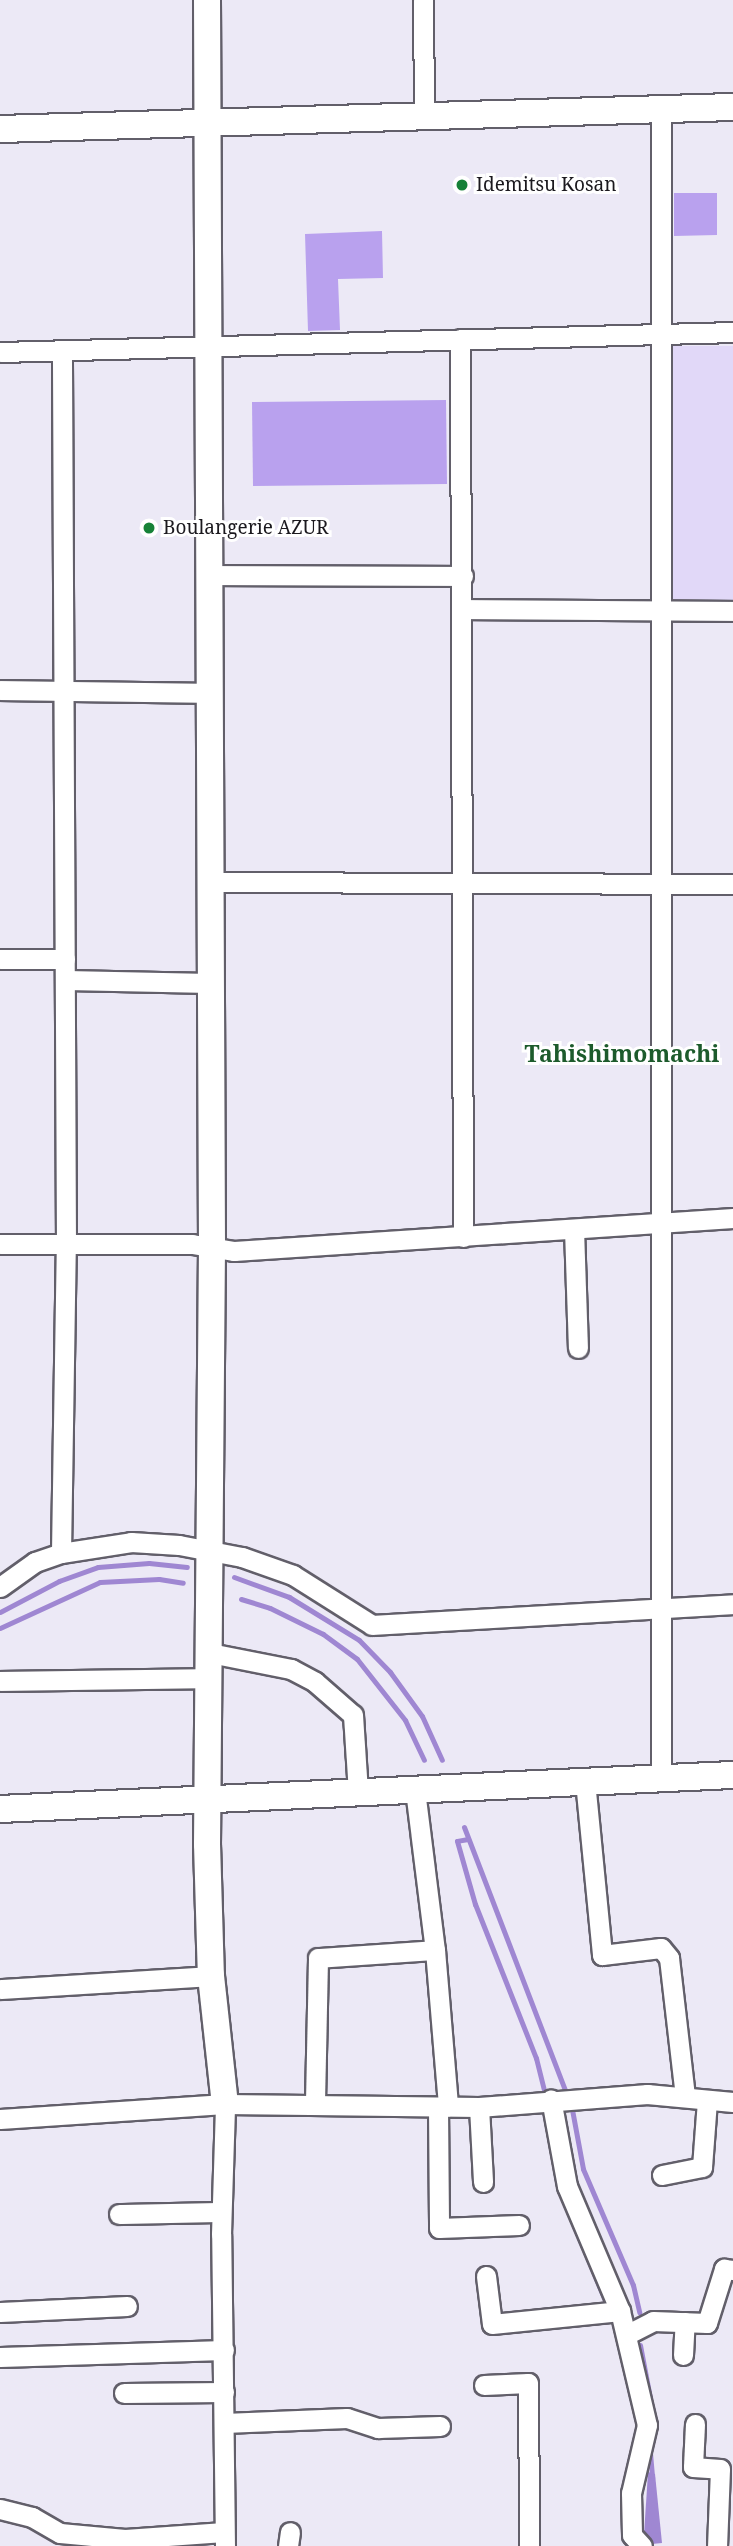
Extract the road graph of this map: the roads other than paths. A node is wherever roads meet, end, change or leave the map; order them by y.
1 (207, 0) edge
2 (423, 0) edge
3 (733, 107) edge
4 (661, 109) junction
5 (424, 116) junction
6 (206, 123) junction
7 (0, 129) edge
8 (733, 332) edge
9 (664, 334) junction
10 (460, 339) junction
11 (210, 346) junction
12 (62, 351) junction
13 (0, 352) edge
14 (208, 575) junction
15 (463, 576) junction
16 (464, 609) junction
17 (733, 611) edge
18 (663, 612) junction
19 (0, 690) edge
20 (62, 691) junction
21 (208, 693) junction
22 (210, 882) junction
23 (464, 883) junction
24 (663, 884) junction
25 (733, 884) edge
26 (0, 959) edge
27 (65, 959) junction
28 (65, 980) junction
29 (210, 983) junction
30 (733, 1219) edge
31 (664, 1223) junction
32 (574, 1229) junction
33 (463, 1237) junction
34 (0, 1244) edge
35 (66, 1244) junction
36 (212, 1247) junction
37 (579, 1348) dead end
38 (211, 1552) junction
39 (61, 1553) junction
40 (0, 1587) edge
41 (733, 1604) edge
42 (663, 1610) junction
43 (210, 1665) junction
44 (0, 1681) edge
45 (733, 1775) edge
46 (661, 1778) junction
47 (585, 1782) junction
48 (415, 1790) junction
49 (358, 1792) junction
50 (207, 1800) junction
51 (0, 1809) edge
52 (436, 1950) junction
53 (211, 1976) junction
54 (0, 1989) edge
55 (685, 2096) junction
56 (563, 2098) junction
57 (707, 2100) junction
58 (315, 2102) junction
59 (733, 2102) edge
60 (225, 2104) junction
61 (443, 2107) junction
62 (479, 2107) junction
63 (0, 2119) edge
64 (662, 2175) dead end
65 (482, 2182) dead end
66 (221, 2212) junction
67 (119, 2214) dead end
68 (519, 2224) dead end
69 (733, 2270) edge
70 (486, 2276) dead end
71 (127, 2306) dead end
72 (620, 2311) junction
73 (0, 2312) edge
74 (685, 2322) junction
75 (628, 2334) junction
76 (224, 2350) junction
77 (682, 2355) dead end
78 (0, 2357) edge
79 (484, 2385) dead end
80 (224, 2392) junction
81 (124, 2393) dead end
82 (224, 2423) junction
83 (695, 2424) dead end
84 (440, 2426) dead end
85 (0, 2509) edge
86 (225, 2539) edge
87 (529, 2546) edge
88 (642, 2546) edge
89 (718, 2546) edge

1 - 6 street
2 - 5 street
3 - 4 street
4 - 5 street
4 - 9 street
5 - 6 street
6 - 7 street
6 - 11 street
8 - 9 street
9 - 10 street
9 - 18 street
10 - 11 street
10 - 15 street
11 - 12 street
11 - 14 street
12 - 13 street
12 - 20 street
14 - 15 street
14 - 21 street
15 - 16 street
16 - 18 street
16 - 23 street
17 - 18 street
18 - 24 street
19 - 20 street
20 - 21 street
20 - 27 street
21 - 22 street
22 - 23 street
22 - 29 street
23 - 24 street
23 - 33 street
24 - 25 street
24 - 31 street
26 - 27 street
27 - 28 street
28 - 29 street
28 - 35 street
29 - 36 street
30 - 31 street
31 - 32 street
31 - 42 street
32 - 33 street
32 - 37 street
33 - 36 street
34 - 35 street
35 - 36 street
35 - 39 street
36 - 38 street
38 - 39 street
38 - 42 street
38 - 43 street
39 - 40 street
41 - 42 street
42 - 46 street
43 - 44 street
43 - 49 street
43 - 50 street
45 - 46 street
46 - 47 street
47 - 48 street
47 - 55 street
48 - 49 street
48 - 52 street
49 - 50 street
50 - 51 street
50 - 53 street
52 - 58 street
52 - 61 street
53 - 54 street
53 - 60 street
55 - 56 street
55 - 57 street
56 - 62 street
56 - 72 street
57 - 59 street
57 - 64 street
58 - 60 street
58 - 61 street
60 - 63 street
60 - 66 street
61 - 62 street
61 - 68 street
62 - 65 street
66 - 67 street
66 - 76 street
69 - 74 street
70 - 72 street
71 - 73 street
72 - 75 street
74 - 75 street
74 - 77 street
75 - 88 street
76 - 78 street
76 - 80 street
79 - 87 street
80 - 81 street
80 - 82 street
82 - 84 street
82 - 86 street
83 - 89 street
85 - 86 street

